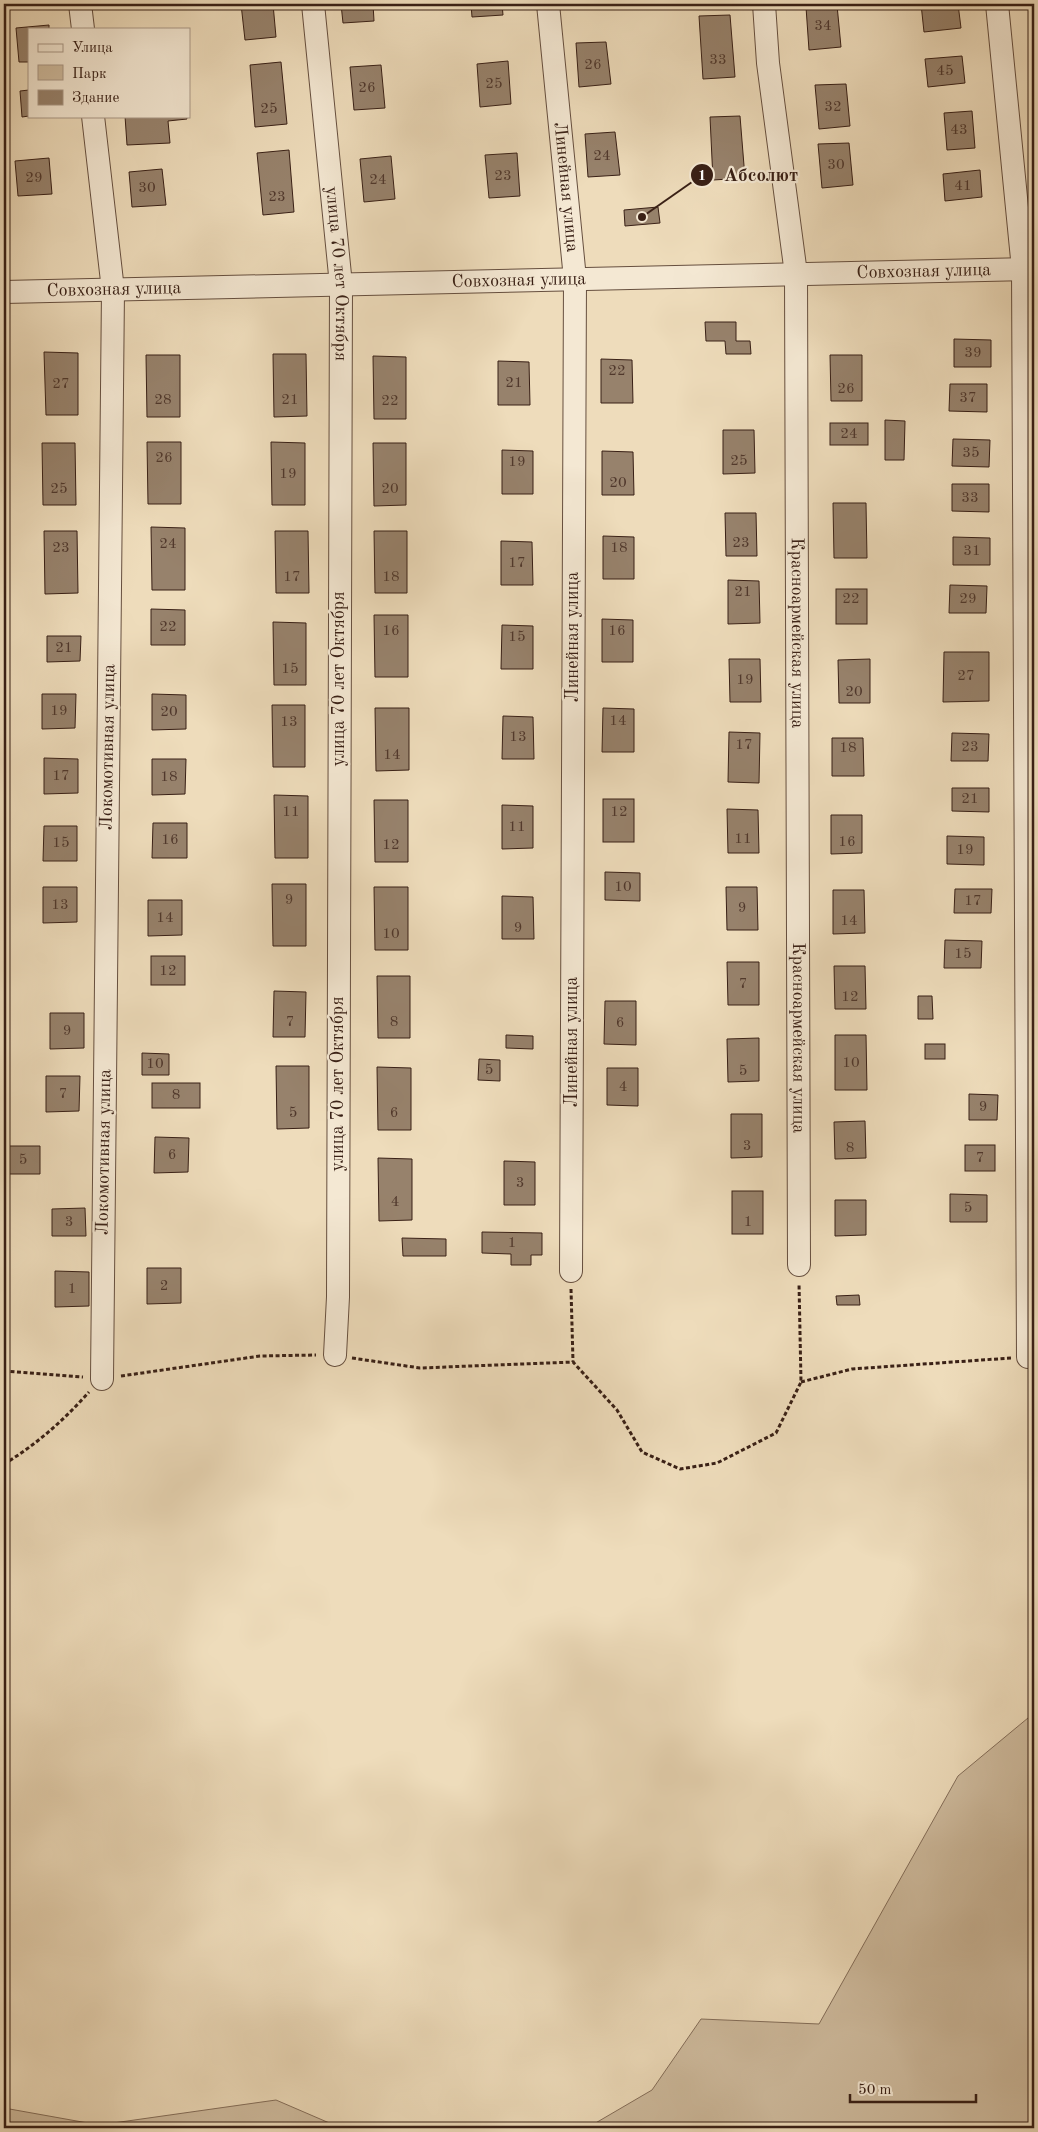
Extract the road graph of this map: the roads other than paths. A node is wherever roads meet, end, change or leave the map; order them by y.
1 (80, 4) edge
2 (313, 4) edge
3 (548, 4) edge
4 (764, 4) edge
5 (997, 4) edge
6 (83, 28) edge
7 (93, 118) edge
8 (1029, 269) edge
9 (796, 274) junction
10 (575, 279) junction
11 (340, 284) junction
12 (113, 290) junction
13 (4, 292) edge
14 (799, 1265) road end
15 (571, 1271) road end
16 (335, 1355) road end
17 (1028, 1358) road end
18 (102, 1379) road end

1 - 6 street
2 - 11 street, улица 70 лет Октября
3 - 10 street, Линейная улица
4 - 9 street, Красноармейская улица
5 - 8 street
7 - 12 street, Локомотивная улица
8 - 9 street, Совхозная улица
8 - 17 street
9 - 10 street, Совхозная улица
9 - 14 street, Красноармейская улица
10 - 11 street, Совхозная улица
10 - 15 street, Линейная улица
11 - 12 street, Совхозная улица
11 - 16 street, улица 70 лет Октября
12 - 13 street, Совхозная улица
12 - 18 street, Локомотивная улица

